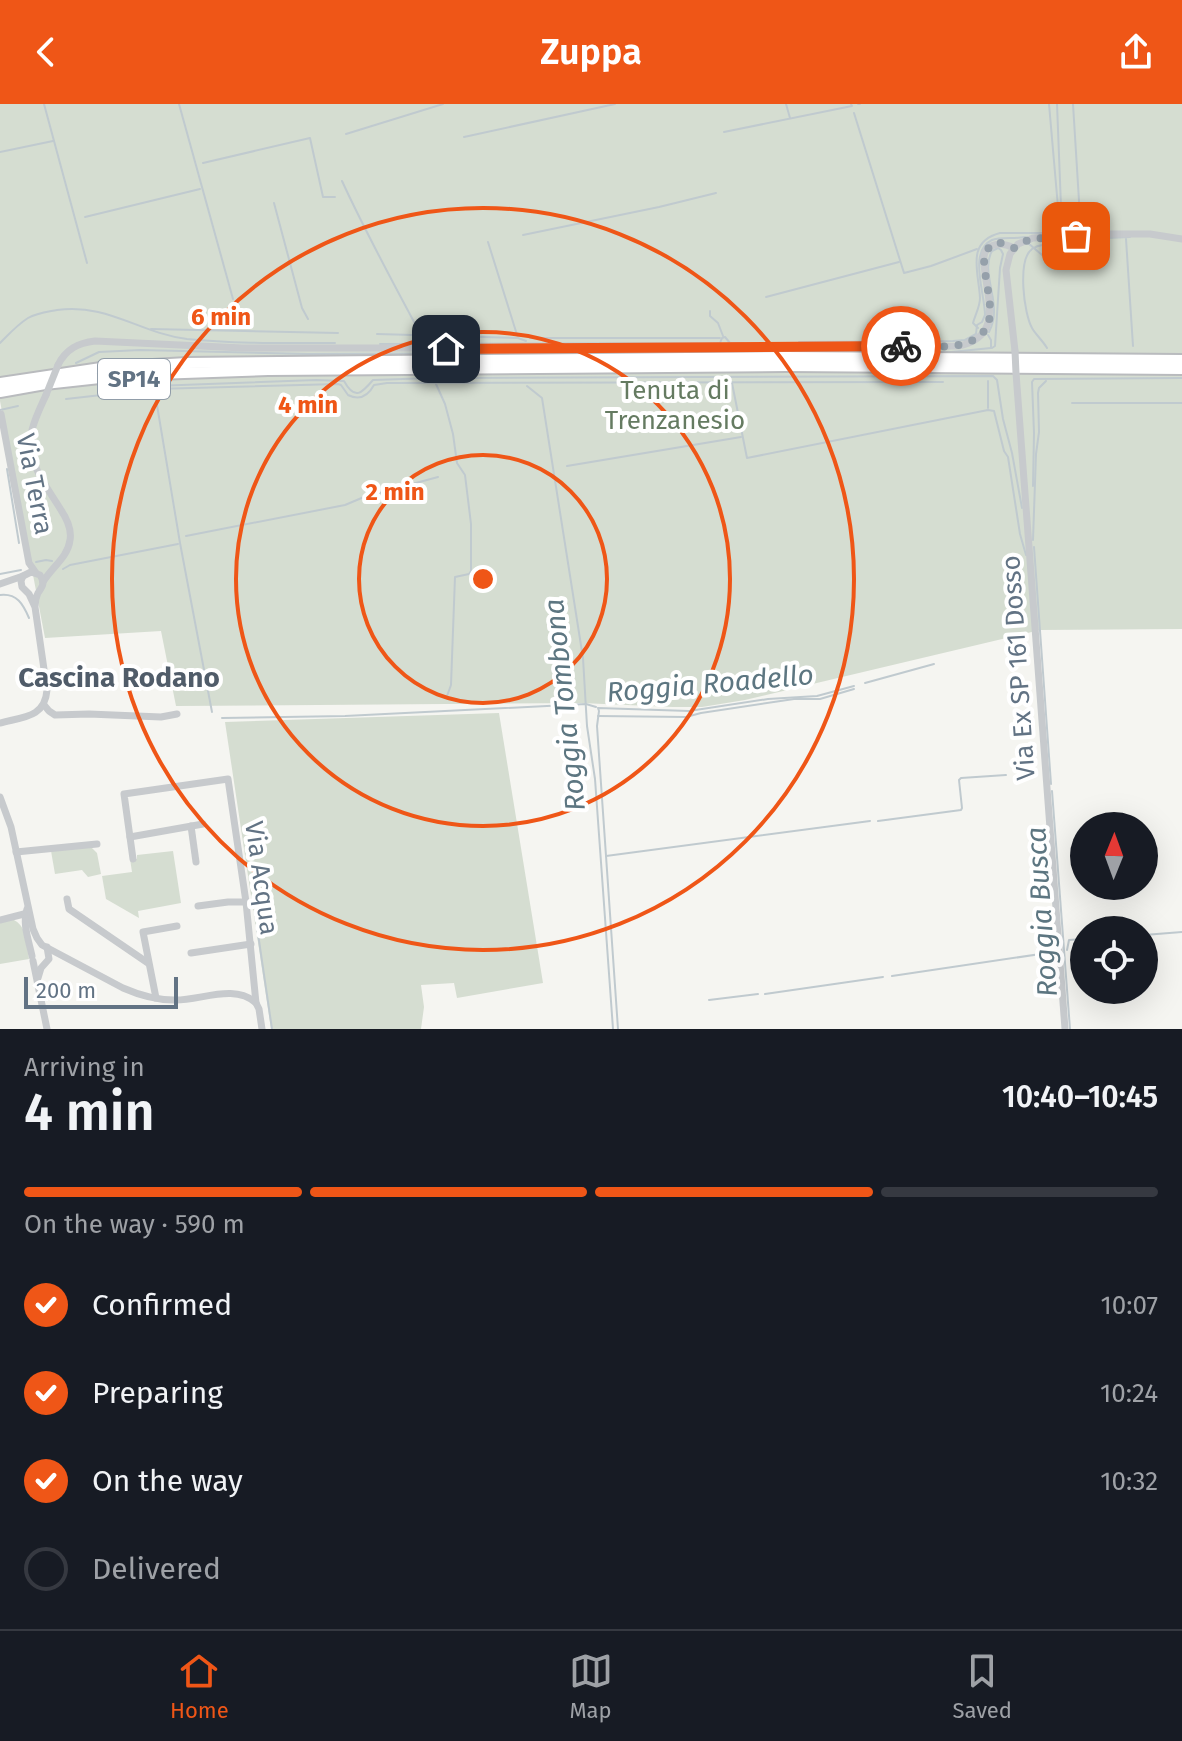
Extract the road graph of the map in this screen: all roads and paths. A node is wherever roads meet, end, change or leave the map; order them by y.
1 (1182, 239) edge
2 (1014, 248) junction
3 (1122, 364) junction
4 (1182, 367) edge
5 (0, 383) edge
6 (0, 395) edge
7 (1, 414) edge
8 (29, 563) junction
9 (49, 572) junction
10 (37, 573) junction
11 (24, 575) junction
12 (43, 582) junction
13 (1, 584) edge
14 (22, 587) junction
15 (33, 594) junction
16 (45, 702) junction
17 (177, 714) dead end
18 (0, 723) edge
19 (0, 797) edge
20 (203, 824) dead end
21 (191, 826) junction
22 (130, 837) junction
23 (97, 844) dead end
24 (16, 852) junction
25 (133, 859) dead end
26 (196, 862) dead end
27 (67, 899) dead end
28 (246, 902) junction
29 (198, 906) dead end
30 (26, 914) junction
31 (0, 920) edge
32 (177, 926) dead end
33 (251, 944) junction
34 (47, 947) junction
35 (191, 953) dead end
36 (66, 958) junction
37 (32, 959) junction
38 (45, 963) junction
39 (148, 963) junction
40 (150, 973) junction
41 (37, 980) junction
42 (255, 982) junction
43 (143, 995) junction
44 (246, 996) junction
45 (156, 998) junction
46 (256, 1003) junction
47 (47, 1029) edge
48 (262, 1029) edge
49 (1065, 1029) edge

1 - 2 street
2 - 9 street, bridge
2 - 49 street, Via Ex SP 161 Dosso, bridge
3 - 4 highway
3 - 5 highway, SP14
3 - 6 highway, SP14
7 - 8 street, Via Terra
8 - 10 street, Via Terra
8 - 11 street, Via Terra
9 - 10 street
9 - 12 street
10 - 11 street
10 - 12 street
11 - 13 street
11 - 14 street
12 - 15 street
13 - 14 street
14 - 15 street
15 - 16 street
16 - 17 street
16 - 18 street
19 - 24 street
20 - 21 street
21 - 22 street
21 - 26 street
22 - 25 street
22 - 28 street, Via Acqua
23 - 24 street
24 - 30 street
27 - 39 street
28 - 29 street
28 - 33 street, Via Acqua
30 - 31 street
30 - 34 street
30 - 37 street
32 - 39 street
33 - 35 street
33 - 42 street, Via Acqua
34 - 36 street
34 - 37 street
34 - 38 street
36 - 38 street
36 - 43 street
37 - 38 street
37 - 41 street
38 - 41 street
39 - 40 street
40 - 43 street
40 - 45 street
41 - 47 street
42 - 44 street
42 - 46 street, Via Acqua
43 - 45 street
44 - 45 street
44 - 46 street
46 - 48 street, Via Acqua

